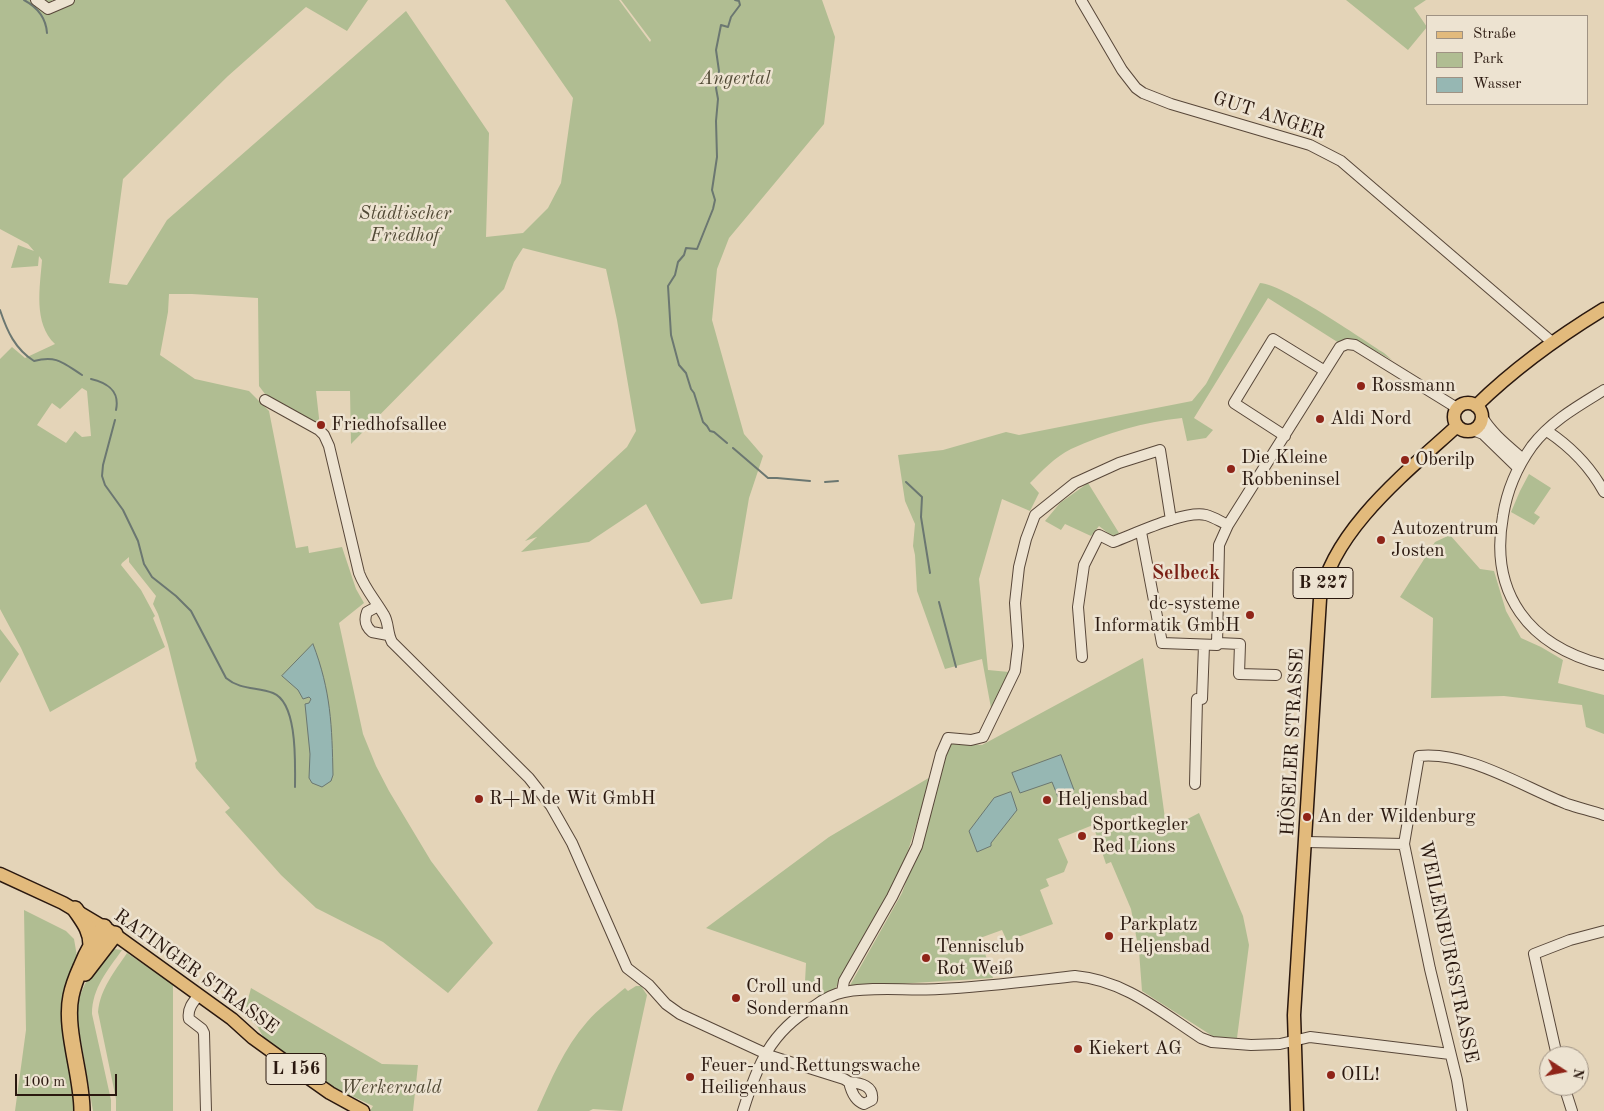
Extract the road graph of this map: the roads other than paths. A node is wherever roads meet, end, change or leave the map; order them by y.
1 (36, 0) edge
2 (69, 0) edge
3 (1081, 0) edge
4 (1604, 309) edge
5 (1552, 342) junction
6 (1324, 371) junction
7 (1604, 390) edge
8 (265, 400) dead end
9 (1457, 408) junction
10 (1479, 410) junction
11 (1457, 426) junction
12 (1473, 430) junction
13 (1547, 430) junction
14 (1285, 436) junction
15 (1520, 464) junction
16 (1604, 492) edge
17 (1171, 520) junction
18 (1228, 525) junction
19 (1141, 532) junction
20 (378, 606) junction
21 (388, 635) junction
22 (1218, 644) junction
23 (1204, 645) junction
24 (1082, 657) dead end
25 (1604, 665) edge
26 (1276, 676) dead end
27 (1195, 784) dead end
28 (1604, 814) edge
29 (1306, 842) junction
30 (1404, 844) junction
31 (0, 874) edge
32 (75, 909) junction
33 (109, 930) junction
34 (1604, 931) edge
35 (91, 945) junction
36 (842, 992) junction
37 (199, 995) junction
38 (1293, 1042) junction
39 (1555, 1046) edge
40 (765, 1053) junction
41 (1450, 1054) junction
42 (849, 1082) dead end
43 (1567, 1096) edge
44 (82, 1111) edge
45 (86, 1111) edge
46 (206, 1111) edge
47 (363, 1111) edge
48 (743, 1111) edge
49 (1296, 1111) edge
50 (1462, 1111) edge
51 (1572, 1111) edge

1 - 2 street
3 - 5 street, GUT ANGER
4 - 5 main road
5 - 10 main road
6 - 9 street
6 - 14 street
6 - 14 street
7 - 13 street
8 - 20 street
9 - 10 main road
9 - 11 main road
10 - 12 main road
10 - 15 street
11 - 12 main road
11 - 29 main road, HÖSELER STRASSE / B 227
12 - 15 street
13 - 15 street
13 - 16 street
14 - 18 street
15 - 25 street
17 - 18 street
17 - 19 street
17 - 36 street
18 - 22 street
19 - 23 street
19 - 24 street
20 - 21 street
20 - 21 street
21 - 40 street
22 - 23 street
22 - 26 street
23 - 27 street
28 - 30 street, WEILENBURGSTRASSE
29 - 30 street
29 - 38 main road, HÖSELER STRASSE / B 227
30 - 41 street, WEILENBURGSTRASSE
31 - 32 main road, RATINGER STRASSE / L 156
32 - 33 main road, RATINGER STRASSE / L 156
32 - 35 highway
33 - 35 highway
33 - 37 main road, RATINGER STRASSE / L 156
33 - 45 highway
34 - 39 street
35 - 44 highway
36 - 38 street
36 - 40 street
37 - 46 street
37 - 47 main road, RATINGER STRASSE / L 156
38 - 41 street
38 - 49 main road, HÖSELER STRASSE / B 227
40 - 42 street
40 - 48 street
41 - 50 street, WEILENBURGSTRASSE
43 - 51 street

